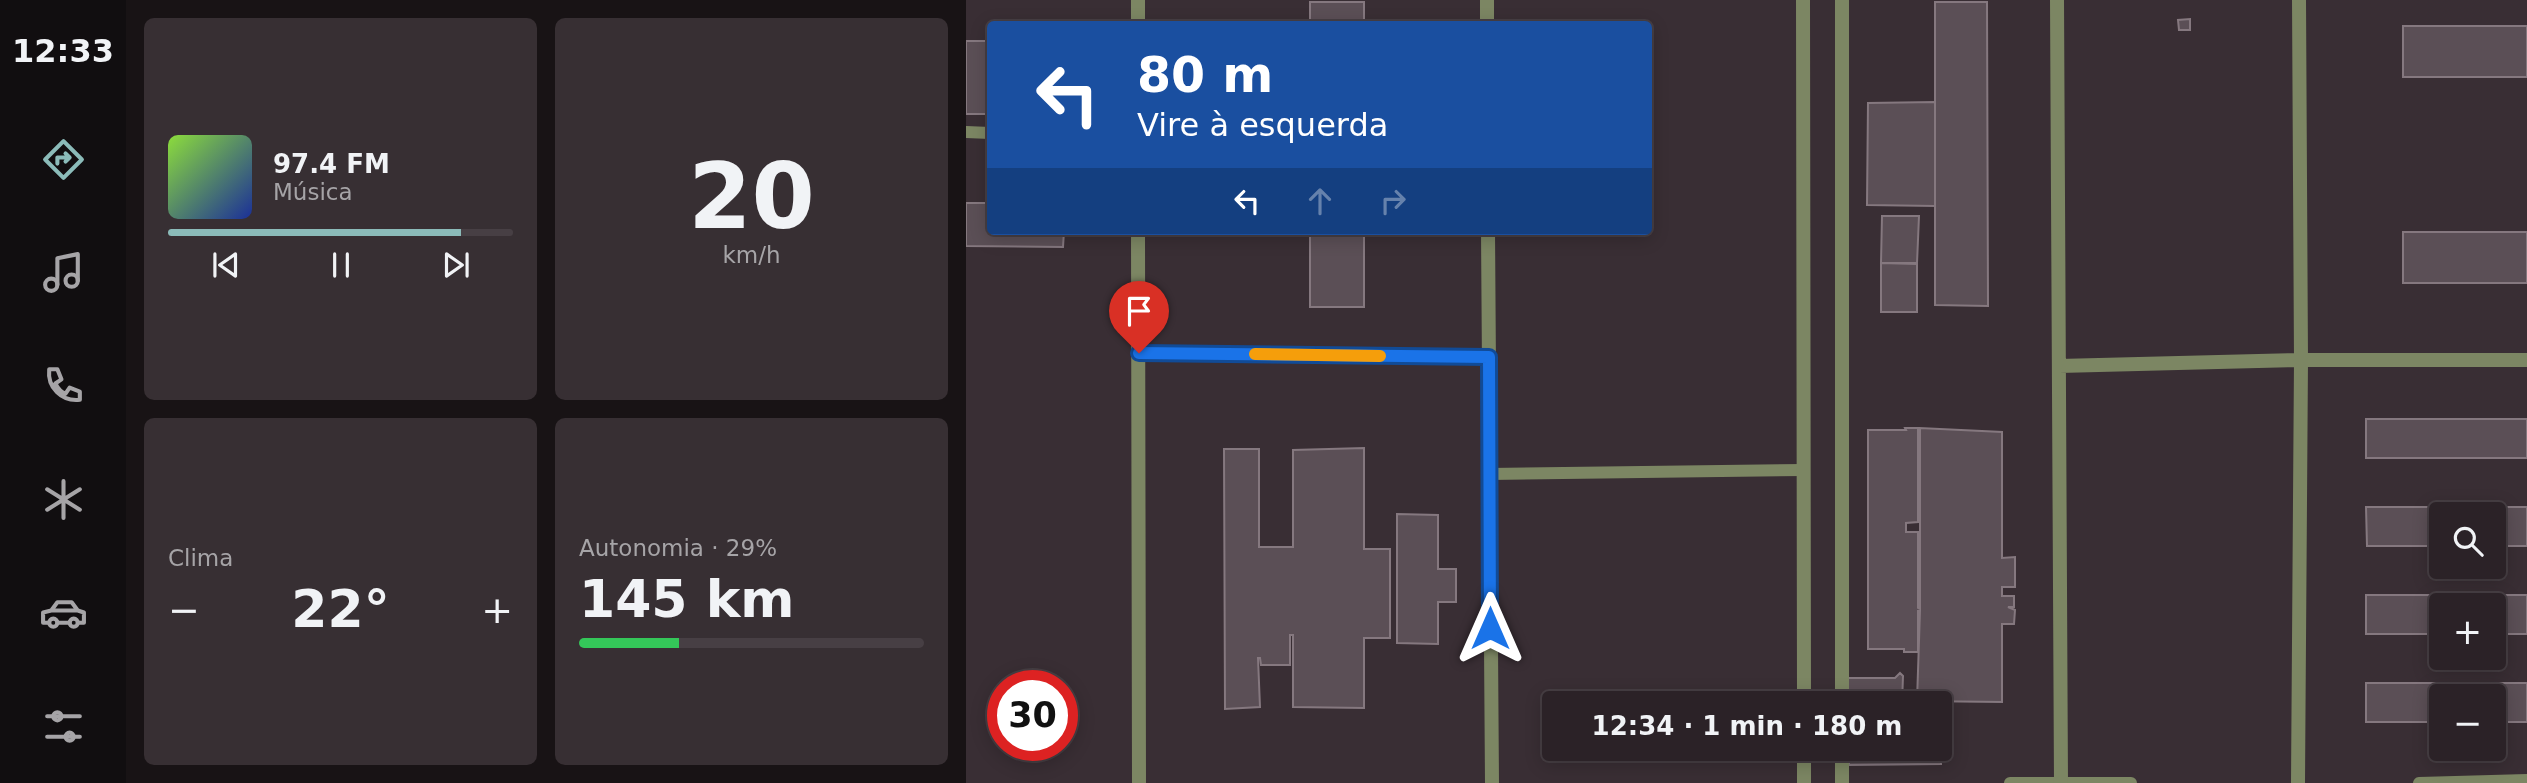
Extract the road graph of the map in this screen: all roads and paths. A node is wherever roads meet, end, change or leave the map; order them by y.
1 (1138, 0) edge
2 (1487, 0) edge
3 (1803, 0) edge
4 (1842, 0) edge
5 (2057, 0) edge
6 (2299, 0) edge
7 (1138, 21) edge
8 (1487, 21) edge
9 (966, 132) edge
10 (987, 133) edge
11 (1139, 235) edge
12 (1488, 235) edge
13 (1139, 353) junction
14 (1489, 357) junction
15 (2301, 360) junction
16 (2527, 360) edge
17 (2059, 366) junction
18 (1804, 470) junction
19 (1489, 474) junction
20 (1804, 691) edge
21 (1842, 691) edge
22 (1804, 761) edge
23 (1842, 761) edge
24 (2527, 780) edge
25 (2061, 782) edge
26 (1139, 783) edge
27 (1492, 783) edge
28 (1804, 783) edge
29 (1842, 783) edge
30 (2010, 783) edge
31 (2131, 783) edge
32 (2298, 783) edge
33 (2419, 783) edge

1 - 7 street
2 - 8 street
3 - 18 street
4 - 21 street
5 - 17 street
6 - 15 street
9 - 10 lane
11 - 13 street
12 - 14 street
13 - 14 street
13 - 26 street
14 - 19 street
15 - 16 street
15 - 17 street
15 - 32 street
17 - 25 street
18 - 19 lane
18 - 20 street
19 - 27 street
22 - 28 street
23 - 29 street
24 - 33 lane
25 - 30 lane
25 - 31 lane

